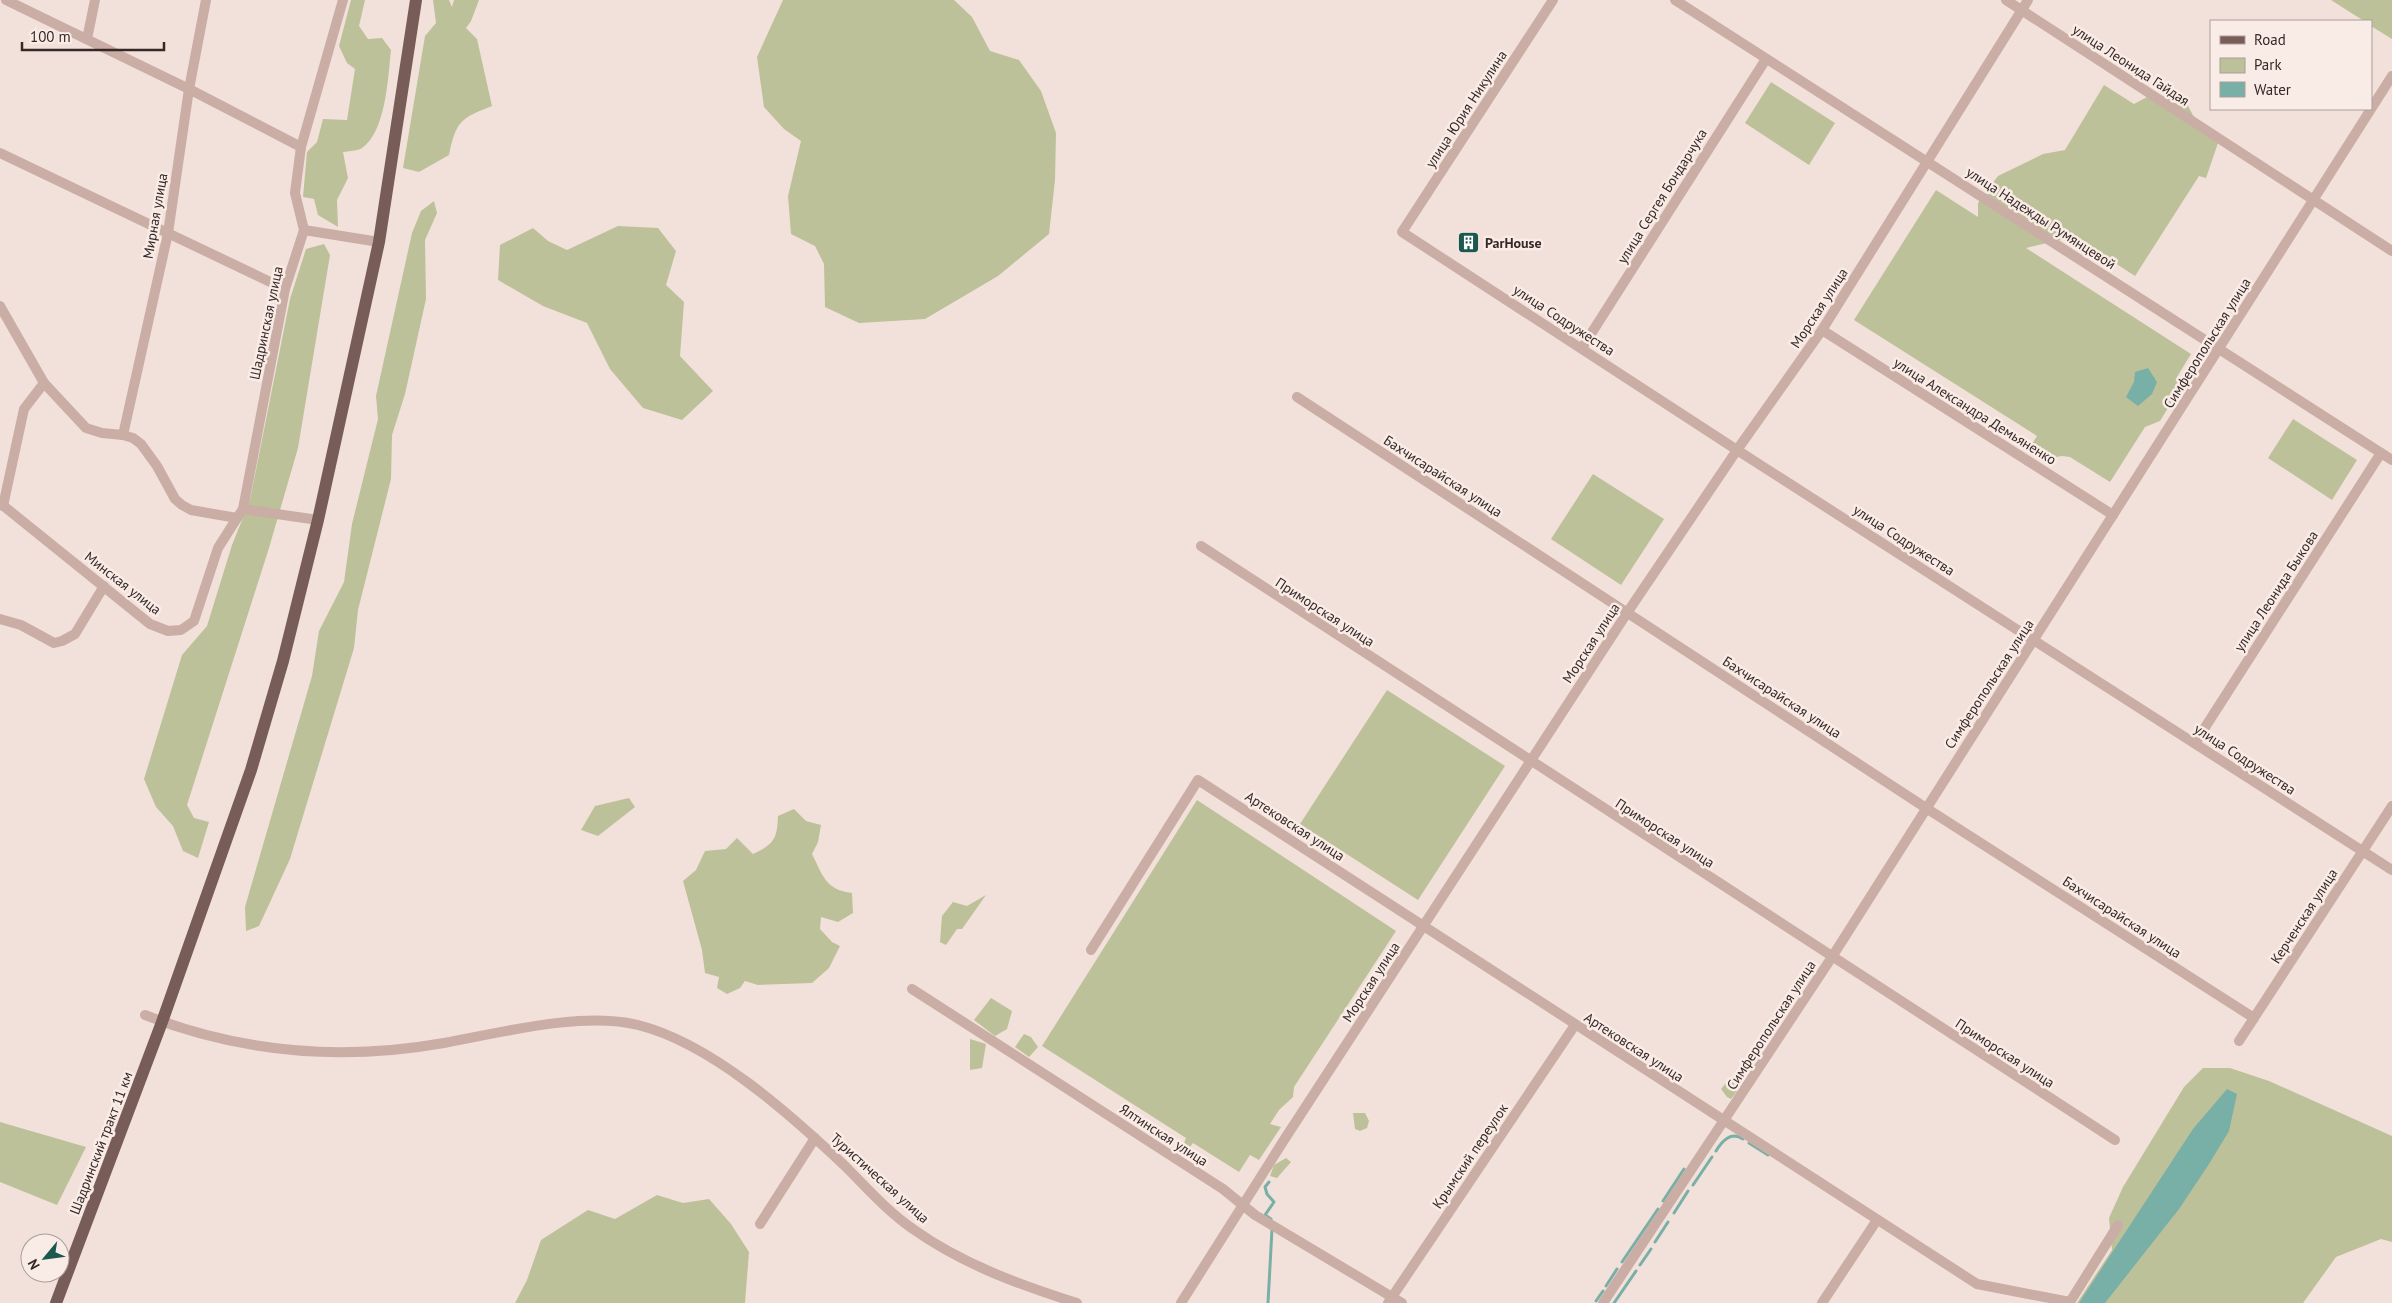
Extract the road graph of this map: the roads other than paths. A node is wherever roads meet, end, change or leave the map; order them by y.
1 (6, 0) edge
2 (95, 0) edge
3 (206, 0) edge
4 (343, 0) edge
5 (416, 0) edge
6 (1553, 0) edge
7 (1674, 0) edge
8 (2006, 0) edge
9 (2028, 0) edge
10 (2022, 10) junction
11 (86, 39) junction
12 (1766, 59) junction
13 (2392, 76) edge
14 (189, 89) junction
15 (2372, 107) edge
16 (2370, 110) edge
17 (301, 147) junction
18 (0, 153) edge
19 (1928, 163) junction
20 (2312, 200) junction
21 (304, 230) junction
22 (1402, 232) joint
23 (168, 233) junction
24 (379, 242) junction
25 (2392, 251) edge
26 (285, 289) junction
27 (0, 306) edge
28 (1822, 330) junction
29 (1582, 348) junction
30 (2219, 350) junction
31 (44, 383) junction
32 (1297, 397) dead end
33 (123, 435) junction
34 (1737, 450) junction
35 (2381, 453) junction
36 (2392, 460) edge
37 (2, 505) edge
38 (240, 513) junction
39 (2113, 516) junction
40 (318, 520) junction
41 (1200, 546) dead end
42 (104, 586) junction
43 (1627, 613) junction
44 (0, 620) edge
45 (2034, 640) junction
46 (2195, 743) junction
47 (1531, 762) junction
48 (2392, 806) edge
49 (1926, 808) junction
50 (2363, 851) junction
51 (2392, 870) edge
52 (1424, 926) junction
53 (1091, 950) dead end
54 (1832, 957) junction
55 (912, 989) dead end
56 (145, 1015) dead end
57 (2254, 1018) junction
58 (162, 1022) junction
59 (1575, 1025) junction
60 (2239, 1041) dead end
61 (1725, 1121) junction
62 (815, 1138) junction
63 (2115, 1140) dead end
64 (1242, 1206) junction
65 (1877, 1220) junction
66 (760, 1224) dead end
67 (2118, 1225) dead end
68 (1390, 1300) edge
69 (2070, 1302) edge
70 (56, 1303) edge
71 (1077, 1303) edge
72 (1181, 1303) edge
73 (1402, 1303) edge
74 (1603, 1303) edge
75 (1822, 1303) edge

1 - 11 street
2 - 11 street
3 - 14 street, Мирная улица
4 - 17 street
5 - 24 main road, Шадринский тракт 11 км
6 - 22 street, улица Юрия Никулина
7 - 12 street, улица Надежды Румянцевой
8 - 10 street, улица Леонида Гайдая
9 - 10 street, Морская улица
10 - 19 street, Морская улица
10 - 20 street, улица Леонида Гайдая
11 - 14 street
12 - 19 street, улица Надежды Румянцевой
12 - 29 street, улица Сергея Бондарчука
13 - 15 street, Симферопольская улица
14 - 17 street
14 - 23 street, Мирная улица
16 - 20 street, Симферопольская улица
17 - 21 street
18 - 23 street
19 - 28 street, Морская улица
19 - 30 street, улица Надежды Румянцевой
20 - 25 street, улица Леонида Гайдая
20 - 30 street, Симферопольская улица
21 - 24 street
21 - 26 street, Шадринская улица
22 - 29 street, улица Содружества
23 - 26 street
23 - 33 street, Мирная улица
24 - 40 main road, Шадринский тракт 11 км
26 - 38 street, Шадринская улица
27 - 31 street
28 - 34 street, Морская улица
28 - 39 street, улица Александра Демьяненко
29 - 34 street, улица Содружества
30 - 35 street, улица Надежды Румянцевой
30 - 39 street, Симферопольская улица
31 - 33 street
31 - 37 street
32 - 43 street, Бахчисарайская улица
33 - 38 street
34 - 43 street, Морская улица
34 - 45 street, улица Содружества
35 - 36 street, улица Надежды Румянцевой
35 - 46 street, улица Леонида Быкова
37 - 42 street, Минская улица
38 - 40 street
38 - 42 street, Минская улица
39 - 45 street, Симферопольская улица
40 - 58 main road, Шадринский тракт 11 км
41 - 47 street, Приморская улица
42 - 44 street
43 - 47 street, Морская улица
43 - 49 street, Бахчисарайская улица
45 - 46 street, улица Содружества
45 - 49 street, Симферопольская улица
46 - 50 street, улица Содружества
47 - 52 street, Морская улица
47 - 54 street, Приморская улица
48 - 50 street, Керченская улица
49 - 54 street, Симферопольская улица
49 - 57 street, Бахчисарайская улица
50 - 51 street, улица Содружества
50 - 57 street, Керченская улица
52 - 53 street, Артековская улица
52 - 59 street, Артековская улица
52 - 64 street, Морская улица
54 - 61 street, Симферопольская улица
54 - 63 street, Приморская улица
55 - 64 street, Ялтинская улица
56 - 58 street, Туристическая улица
57 - 60 street, Керченская улица
58 - 62 street, Туристическая улица
58 - 70 main road, Шадринский тракт 11 км
59 - 61 street, Артековская улица
59 - 68 street, Крымский переулок
61 - 65 street, Артековская улица
61 - 74 street, Симферопольская улица
62 - 66 street
62 - 71 street, Туристическая улица
64 - 68 street, Ялтинская улица
64 - 72 street, Морская улица
65 - 69 street, Артековская улица
65 - 75 street
67 - 69 street
68 - 73 street, Ялтинская улица

